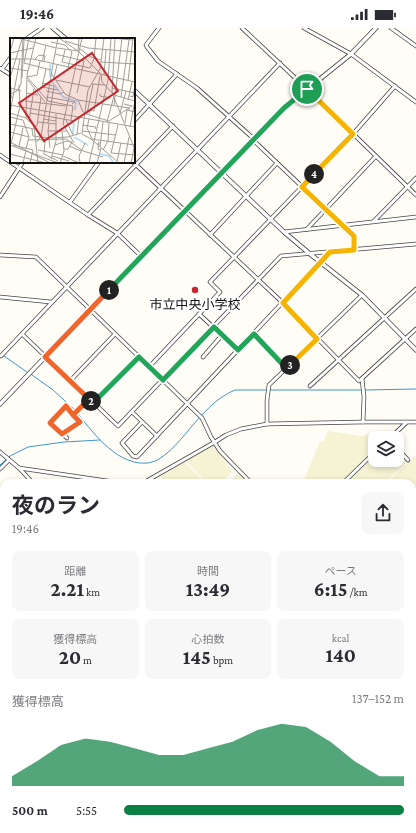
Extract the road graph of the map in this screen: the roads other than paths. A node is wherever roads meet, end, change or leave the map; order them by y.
1 (42, 28) edge
2 (53, 28) edge
3 (159, 28) edge
4 (242, 28) edge
5 (304, 28) edge
6 (376, 28) edge
7 (391, 28) edge
8 (27, 38) edge
9 (65, 38) edge
10 (416, 46) edge
11 (351, 54) junction
12 (10, 58) edge
13 (280, 63) junction
14 (1, 69) edge
15 (10, 74) edge
16 (177, 74) junction
17 (395, 86) junction
18 (307, 89) junction
19 (135, 91) edge
20 (416, 102) edge
21 (149, 104) junction
22 (229, 116) junction
23 (135, 120) edge
24 (173, 126) junction
25 (353, 134) junction
26 (254, 140) junction
27 (197, 149) junction
28 (0, 156) edge
29 (376, 156) junction
30 (10, 163) edge
31 (10, 163) edge
32 (22, 163) edge
33 (98, 163) edge
34 (277, 163) junction
35 (136, 165) junction
36 (18, 168) junction
37 (222, 173) junction
38 (416, 178) edge
39 (302, 187) junction
40 (408, 187) junction
41 (160, 188) junction
42 (416, 195) edge
43 (0, 196) edge
44 (246, 196) junction
45 (70, 202) junction
46 (326, 209) junction
47 (185, 211) junction
48 (88, 215) junction
49 (416, 217) edge
50 (271, 219) junction
51 (374, 222) junction
52 (342, 225) junction
53 (307, 228) junction
54 (284, 232) junction
55 (117, 233) junction
56 (210, 234) junction
57 (416, 244) edge
58 (354, 250) junction
59 (330, 252) junction
60 (310, 254) junction
61 (0, 255) edge
62 (141, 256) junction
63 (234, 257) junction
64 (321, 263) junction
65 (258, 281) junction
66 (66, 286) junction
67 (416, 289) edge
68 (362, 295) junction
69 (0, 297) edge
70 (51, 302) junction
71 (283, 303) junction
72 (90, 310) junction
73 (199, 314) junction
74 (385, 317) junction
75 (214, 327) junction
76 (416, 329) edge
77 (22, 334) junction
78 (115, 334) junction
79 (254, 334) junction
80 (222, 335) junction
81 (405, 338) junction
82 (317, 339) junction
83 (238, 350) junction
84 (416, 350) edge
85 (1, 356) dead end
86 (45, 357) junction
87 (139, 357) junction
88 (203, 357) dead end
89 (338, 361) junction
90 (149, 367) junction
91 (286, 368) junction
92 (362, 378) junction
93 (163, 380) junction
94 (70, 381) junction
95 (310, 386) dead end
96 (89, 399) junction
97 (93, 403) junction
98 (0, 404) edge
99 (187, 404) junction
100 (132, 412) junction
101 (73, 415) junction
102 (142, 422) junction
103 (363, 422) junction
104 (416, 422) edge
105 (406, 423) junction
106 (267, 424) junction
107 (397, 431) edge
108 (62, 434) junction
109 (157, 436) junction
110 (67, 438) dead end
111 (215, 442) junction
112 (0, 452) edge
113 (404, 456) edge
114 (7, 459) junction
115 (368, 459) edge
116 (408, 460) dead end
117 (19, 468) junction
118 (0, 469) edge
119 (29, 479) edge
120 (94, 479) edge
121 (151, 479) edge
122 (247, 479) edge
123 (347, 479) edge

1 - 8 street
2 - 9 street
3 - 16 street
4 - 13 street
5 - 11 street
6 - 11 street
7 - 10 street
11 - 17 street
11 - 18 street
12 - 14 street
13 - 18 street
13 - 22 street
14 - 15 street
16 - 21 street
16 - 22 street
17 - 20 street
17 - 25 street
18 - 25 street
18 - 26 street
19 - 21 street
21 - 23 street
21 - 24 street
22 - 26 street
22 - 27 street
24 - 27 street
24 - 35 street
25 - 29 street
25 - 39 street
26 - 34 street
26 - 37 street
27 - 37 street
27 - 41 street
28 - 31 street
29 - 40 street
29 - 46 street
30 - 36 street
32 - 36 street
33 - 45 street
34 - 39 street
34 - 44 street
35 - 41 street
35 - 48 street
36 - 43 street
36 - 45 street
37 - 44 street
37 - 47 street
38 - 40 street
39 - 46 street
39 - 50 street
40 - 42 street
40 - 51 street
41 - 47 street
41 - 55 street
44 - 50 street
44 - 56 street
45 - 48 street
46 - 52 street
46 - 53 street
47 - 56 street
47 - 62 street
48 - 55 street
49 - 51 street
50 - 54 street
50 - 63 street
51 - 52 street
52 - 53 street
52 - 58 street
53 - 54 street
54 - 60 street
55 - 62 street
55 - 66 street
56 - 63 street
57 - 58 street
58 - 59 street
59 - 60 street
59 - 64 street
60 - 64 street
60 - 65 street
61 - 66 street
62 - 72 street
63 - 65 street
63 - 73 street
64 - 68 street
64 - 71 street
65 - 71 street
65 - 75 street
66 - 70 street
66 - 72 street
67 - 74 street
68 - 74 street
68 - 82 street
69 - 70 street
70 - 77 street
71 - 79 street
71 - 82 street
72 - 78 street
72 - 86 street
73 - 75 street
73 - 90 street
74 - 81 street
74 - 89 street
75 - 80 street
75 - 93 street
76 - 81 street
77 - 85 street
77 - 86 street
78 - 87 street
78 - 94 street
79 - 83 street
79 - 91 street
80 - 83 street
80 - 88 street
81 - 84 street
81 - 92 street
82 - 89 street
82 - 91 street
83 - 99 street
86 - 94 street
86 - 98 street
87 - 90 street
87 - 97 street
89 - 92 street
89 - 95 street
90 - 93 street
91 - 106 street
92 - 103 street
93 - 99 street
93 - 100 street
94 - 96 street
96 - 97 street
96 - 101 street
97 - 100 street
99 - 109 street
99 - 111 street
100 - 102 street
101 - 108 street
101 - 108 street
102 - 109 street
102 - 109 street
103 - 105 street
103 - 106 street
104 - 105 street
105 - 107 street
106 - 111 street
108 - 110 street
111 - 121 street
111 - 122 street
112 - 114 street
113 - 116 street
114 - 117 street
114 - 118 street
115 - 123 street
117 - 119 street
117 - 120 street

